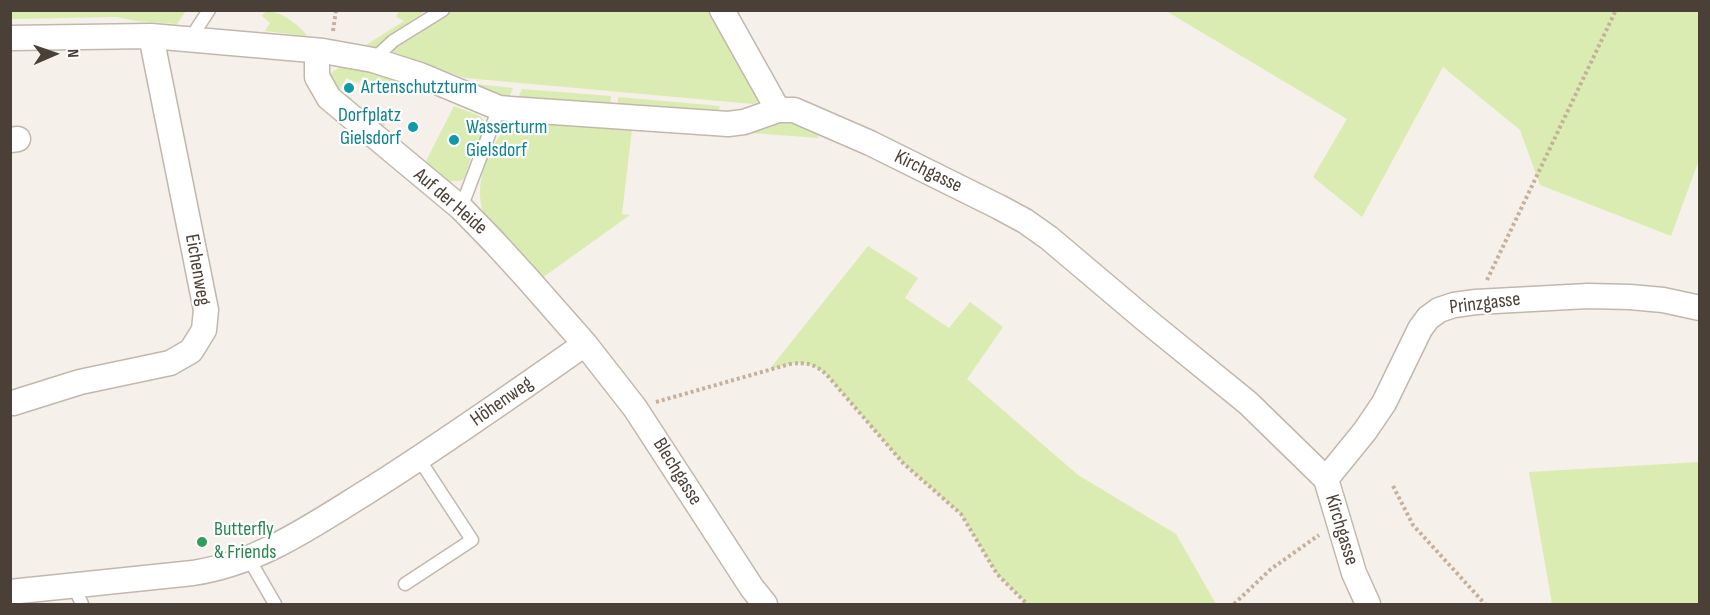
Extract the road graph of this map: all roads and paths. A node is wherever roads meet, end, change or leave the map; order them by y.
1 (209, 10) edge
2 (443, 10) edge
3 (722, 10) edge
4 (1616, 10) edge
5 (151, 36) junction
6 (10, 38) edge
7 (190, 39) junction
8 (316, 51) junction
9 (373, 60) junction
10 (499, 108) junction
11 (778, 110) junction
12 (461, 208) junction
13 (1476, 303) junction
14 (1700, 308) edge
15 (585, 344) junction
16 (12, 403) edge
17 (635, 408) junction
18 (419, 459) junction
19 (1326, 479) junction
20 (1393, 486) dead end
21 (1304, 545) dead end
22 (249, 559) junction
23 (405, 584) dead end
24 (10, 592) edge
25 (77, 595) edge
26 (275, 604) edge
27 (765, 604) edge
28 (1027, 604) edge
29 (1234, 604) edge
30 (1368, 604) edge
31 (1485, 604) edge

1 - 7 lane
2 - 9 lane
3 - 11 street
4 - 13 path
5 - 6 street
5 - 7 street
5 - 16 street, Eichenweg
7 - 8 street
8 - 9 street
8 - 12 street, Auf der Heide
9 - 10 street
10 - 11 street
10 - 12 lane
11 - 19 street, Kirchgasse
12 - 15 street, Auf der Heide
13 - 14 street, Prinzgasse
13 - 19 street, Prinzgasse
15 - 17 street, Blechgasse
15 - 18 street, Höhenweg
17 - 27 street, Blechgasse
17 - 28 path
18 - 22 street, Höhenweg
18 - 23 lane
19 - 30 street, Kirchgasse
20 - 31 path
21 - 29 path
22 - 25 street, Höhenweg
22 - 26 lane
24 - 25 street, Höhenweg

